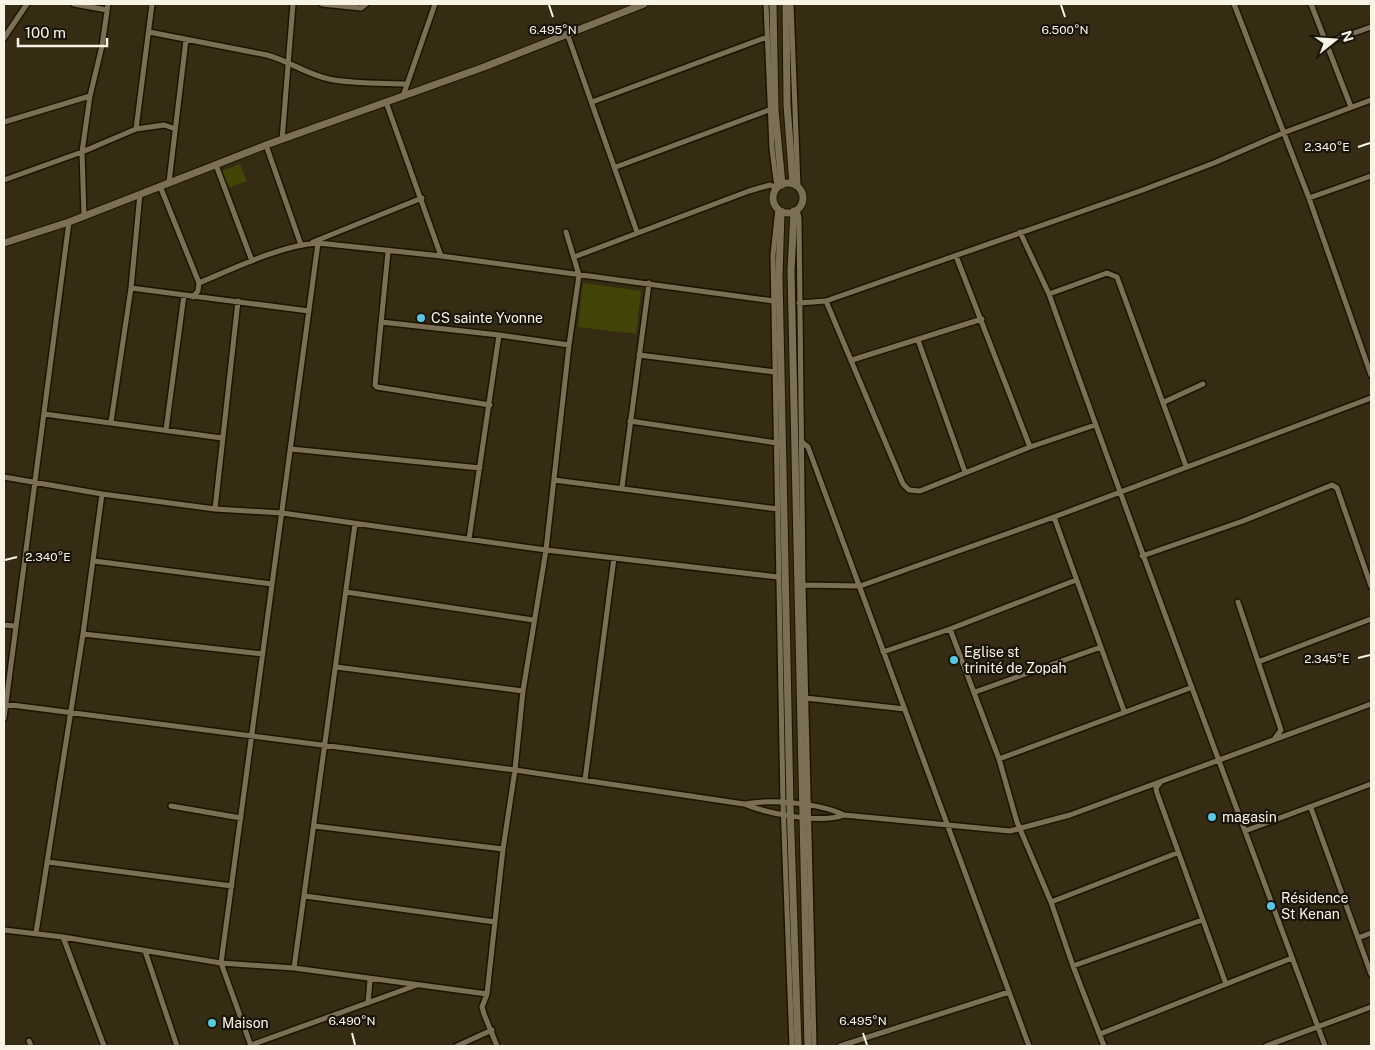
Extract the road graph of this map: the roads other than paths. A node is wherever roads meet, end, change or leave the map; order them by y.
1 (26, 4) edge
2 (74, 4) edge
3 (152, 4) edge
4 (294, 4) edge
5 (322, 4) edge
6 (366, 4) edge
7 (434, 4) edge
8 (644, 4) edge
9 (766, 4) edge
10 (773, 4) edge
11 (786, 4) edge
12 (791, 4) edge
13 (1234, 4) edge
14 (1311, 4) edge
15 (108, 7) edge
16 (1371, 27) edge
17 (149, 32) junction
18 (567, 32) junction
19 (5, 35) edge
20 (767, 37) junction
21 (186, 40) junction
22 (1326, 43) junction
23 (288, 62) junction
24 (407, 84) junction
25 (90, 96) junction
26 (403, 96) junction
27 (1371, 100) edge
28 (386, 102) junction
29 (592, 102) junction
30 (1351, 107) junction
31 (769, 110) junction
32 (4, 122) edge
33 (173, 128) junction
34 (136, 129) junction
35 (1283, 133) junction
36 (282, 140) junction
37 (266, 146) junction
38 (82, 152) junction
39 (216, 165) junction
40 (616, 167) junction
41 (1371, 176) edge
42 (4, 180) edge
43 (169, 182) junction
44 (160, 186) junction
45 (780, 186) junction
46 (796, 186) junction
47 (140, 194) junction
48 (422, 198) junction
49 (1309, 198) junction
50 (779, 210) junction
51 (796, 211) junction
52 (84, 216) junction
53 (69, 222) junction
54 (566, 232) dead end
55 (638, 232) junction
56 (1020, 232) junction
57 (4, 243) edge
58 (309, 243) junction
59 (318, 243) junction
60 (301, 245) junction
61 (388, 252) junction
62 (441, 256) junction
63 (574, 256) junction
64 (956, 256) junction
65 (252, 261) junction
66 (579, 276) junction
67 (199, 283) junction
68 (649, 283) junction
69 (130, 288) junction
70 (1049, 294) junction
71 (184, 296) junction
72 (193, 296) junction
73 (238, 301) junction
74 (774, 301) junction
75 (826, 301) junction
76 (798, 303) junction
77 (309, 311) junction
78 (982, 318) junction
79 (381, 322) junction
80 (499, 335) junction
81 (918, 340) junction
82 (569, 345) junction
83 (639, 355) junction
84 (852, 360) junction
85 (775, 372) junction
86 (1371, 375) edge
87 (1203, 384) dead end
88 (1371, 398) edge
89 (1164, 402) junction
90 (490, 405) junction
91 (44, 414) junction
92 (630, 421) junction
93 (111, 422) junction
94 (1095, 425) junction
95 (166, 430) junction
96 (222, 438) junction
97 (802, 442) junction
98 (777, 443) junction
99 (1030, 447) junction
100 (291, 449) junction
101 (1186, 466) junction
102 (480, 468) junction
103 (965, 472) junction
104 (4, 476) edge
105 (554, 480) junction
106 (35, 482) junction
107 (622, 487) junction
108 (1120, 491) junction
109 (102, 494) junction
110 (215, 509) junction
111 (778, 509) junction
112 (282, 513) junction
113 (1054, 517) junction
114 (355, 524) junction
115 (469, 539) junction
116 (546, 550) junction
117 (1142, 556) junction
118 (614, 558) junction
119 (94, 561) junction
120 (778, 577) junction
121 (1076, 580) junction
122 (272, 584) junction
123 (803, 585) junction
124 (860, 586) junction
125 (1371, 586) edge
126 (346, 592) junction
127 (1238, 602) dead end
128 (1371, 619) edge
129 (533, 620) junction
130 (4, 625) edge
131 (14, 626) junction
132 (950, 629) junction
133 (83, 634) junction
134 (1101, 647) junction
135 (883, 652) junction
136 (263, 654) junction
137 (1258, 662) junction
138 (336, 667) junction
139 (1190, 688) junction
140 (523, 690) junction
141 (975, 692) junction
142 (805, 698) junction
143 (5, 704) edge
144 (1371, 704) edge
145 (905, 709) junction
146 (1124, 711) junction
147 (69, 714) junction
148 (4, 718) edge
149 (252, 737) junction
150 (1273, 740) junction
151 (325, 745) junction
152 (999, 758) junction
153 (1219, 760) junction
154 (515, 770) junction
155 (585, 780) junction
156 (1161, 782) junction
157 (1371, 784) edge
158 (744, 804) junction
159 (786, 804) junction
160 (172, 806) dead end
161 (805, 806) junction
162 (1311, 808) junction
163 (787, 814) junction
164 (844, 815) junction
165 (805, 817) junction
166 (241, 818) junction
167 (949, 825) junction
168 (314, 826) junction
169 (1019, 827) junction
170 (1246, 831) junction
171 (503, 849) junction
172 (1177, 853) junction
173 (48, 862) junction
174 (232, 886) junction
175 (306, 896) junction
176 (1051, 902) junction
177 (1202, 920) junction
178 (495, 922) junction
179 (4, 930) edge
180 (36, 933) junction
181 (1371, 933) edge
182 (63, 937) junction
183 (1358, 938) junction
184 (146, 951) junction
185 (1292, 958) junction
186 (221, 963) junction
187 (1073, 966) junction
188 (294, 968) junction
189 (1371, 974) edge
190 (370, 980) junction
191 (420, 984) junction
192 (1226, 984) junction
193 (1009, 992) junction
194 (487, 994) junction
195 (368, 1003) junction
196 (1371, 1007) edge
197 (1318, 1026) junction
198 (492, 1030) junction
199 (1100, 1034) junction
200 (104, 1046) edge
201 (177, 1046) edge
202 (251, 1046) edge
203 (457, 1046) edge
204 (498, 1046) edge
205 (792, 1046) edge
206 (798, 1046) edge
207 (808, 1046) edge
208 (814, 1046) edge
209 (840, 1046) edge
210 (1029, 1046) edge
211 (1104, 1046) edge
212 (1266, 1046) edge
213 (1325, 1046) edge

1 - 19 street
2 - 15 street
3 - 17 street
4 - 23 street
5 - 6 street
7 - 24 street
8 - 18 main road
9 - 20 street
10 - 45 main road
11 - 46 main road
12 - 46 street
13 - 35 street
14 - 22 street
15 - 25 street
16 - 22 street
17 - 21 street
17 - 34 street
18 - 26 main road
18 - 29 street
20 - 29 street
20 - 31 street
21 - 23 street
21 - 33 street
22 - 30 street
23 - 24 street
23 - 36 street
24 - 26 street
25 - 32 street
25 - 38 street
26 - 28 main road
27 - 30 street
28 - 36 main road
28 - 48 street
29 - 40 street
30 - 35 street
31 - 40 street
31 - 45 street
33 - 34 street
33 - 43 street
34 - 38 street
35 - 49 street
35 - 56 street
36 - 37 main road
37 - 39 main road
37 - 60 street
38 - 42 street
38 - 52 street
39 - 43 main road
39 - 65 street
40 - 55 street
41 - 49 street
43 - 44 main road
44 - 47 main road
44 - 67 street
45 - 46 main road
45 - 50 main road
45 - 55 street
46 - 51 main road
47 - 52 main road
47 - 69 street
48 - 58 street
48 - 62 street
49 - 86 street
50 - 51 main road
50 - 74 street
50 - 159 main road
51 - 76 street
51 - 161 main road
52 - 53 main road
53 - 57 main road
53 - 91 street
54 - 63 street
55 - 63 street
56 - 64 street
56 - 70 street
58 - 59 street
58 - 60 street
59 - 61 street
59 - 77 street
60 - 65 street
61 - 62 street
61 - 79 street
62 - 66 street
63 - 66 street
64 - 75 street
64 - 78 street
65 - 67 street
66 - 68 street
66 - 82 street
67 - 72 street
68 - 74 street
68 - 83 street
69 - 71 street
69 - 93 street
70 - 89 street
70 - 94 street
71 - 72 street
71 - 95 street
72 - 73 street
73 - 77 street
73 - 96 street
74 - 85 street
75 - 76 street
75 - 84 street
76 - 97 street
77 - 100 street
78 - 81 street
78 - 99 street
79 - 80 street
79 - 90 street
80 - 82 street
80 - 90 street
81 - 84 street
81 - 103 street
82 - 105 street
83 - 85 street
83 - 92 street
84 - 103 street
85 - 98 street
87 - 89 street
88 - 101 street
89 - 101 street
90 - 102 street
91 - 93 street
91 - 106 street
92 - 98 street
92 - 107 street
93 - 95 street
94 - 99 street
94 - 108 street
95 - 96 street
96 - 110 street
97 - 123 street
97 - 124 street
98 - 111 street
99 - 103 street
100 - 102 street
100 - 112 street
101 - 108 street
102 - 115 street
104 - 106 street
105 - 107 street
105 - 116 street
106 - 109 street
106 - 131 street
107 - 111 street
108 - 113 street
108 - 117 street
109 - 110 street
109 - 119 street
110 - 112 street
111 - 120 street
112 - 114 street
112 - 122 street
113 - 121 street
113 - 124 street
114 - 115 street
114 - 126 street
115 - 116 street
116 - 118 street
116 - 129 street
117 - 125 street
117 - 139 street
118 - 120 street
118 - 155 street
119 - 122 street
119 - 133 street
120 - 159 street
121 - 132 street
121 - 134 street
122 - 136 street
123 - 124 street
123 - 142 street
124 - 135 street
126 - 129 street
126 - 138 street
127 - 137 street
128 - 137 street
129 - 140 street
130 - 131 street
131 - 143 street
132 - 135 street
132 - 141 street
133 - 136 street
133 - 147 street
134 - 141 street
134 - 146 street
135 - 145 street
136 - 149 street
137 - 150 street
138 - 140 street
138 - 151 street
139 - 146 street
139 - 153 street
140 - 154 street
141 - 152 street
142 - 145 street
142 - 161 street
143 - 147 street
143 - 148 street
144 - 150 street
145 - 167 street
146 - 152 street
147 - 149 street
147 - 173 street
149 - 151 street
149 - 166 street
150 - 153 street
151 - 154 street
151 - 168 street
152 - 169 street
153 - 156 street
153 - 170 street
154 - 155 street
154 - 171 street
155 - 158 street
156 - 169 street
156 - 172 street
157 - 162 street
158 - 159 street
158 - 163 street
159 - 161 street
159 - 163 main road
160 - 166 street
161 - 164 street
161 - 165 main road
162 - 170 street
162 - 183 street
163 - 165 street
163 - 205 street
163 - 206 main road
164 - 165 street
164 - 167 street
165 - 207 main road
165 - 208 street
166 - 174 street
167 - 169 street
167 - 193 street
168 - 171 street
168 - 175 street
169 - 176 street
170 - 185 street
171 - 178 street
172 - 176 street
172 - 177 street
173 - 174 street
173 - 180 street
174 - 186 street
175 - 178 street
175 - 188 street
176 - 187 street
177 - 187 street
177 - 192 street
178 - 194 street
179 - 180 street
180 - 182 street
181 - 183 street
182 - 184 street
182 - 200 street
183 - 189 street
184 - 186 street
184 - 201 street
185 - 192 street
185 - 197 street
186 - 188 street
186 - 202 street
187 - 199 street
188 - 190 street
190 - 191 street
190 - 195 street
191 - 194 street
191 - 195 street
192 - 199 street
193 - 209 street
193 - 210 street
194 - 198 street
195 - 202 street
196 - 197 street
197 - 212 street
197 - 213 street
198 - 203 street
198 - 204 street
199 - 211 street

